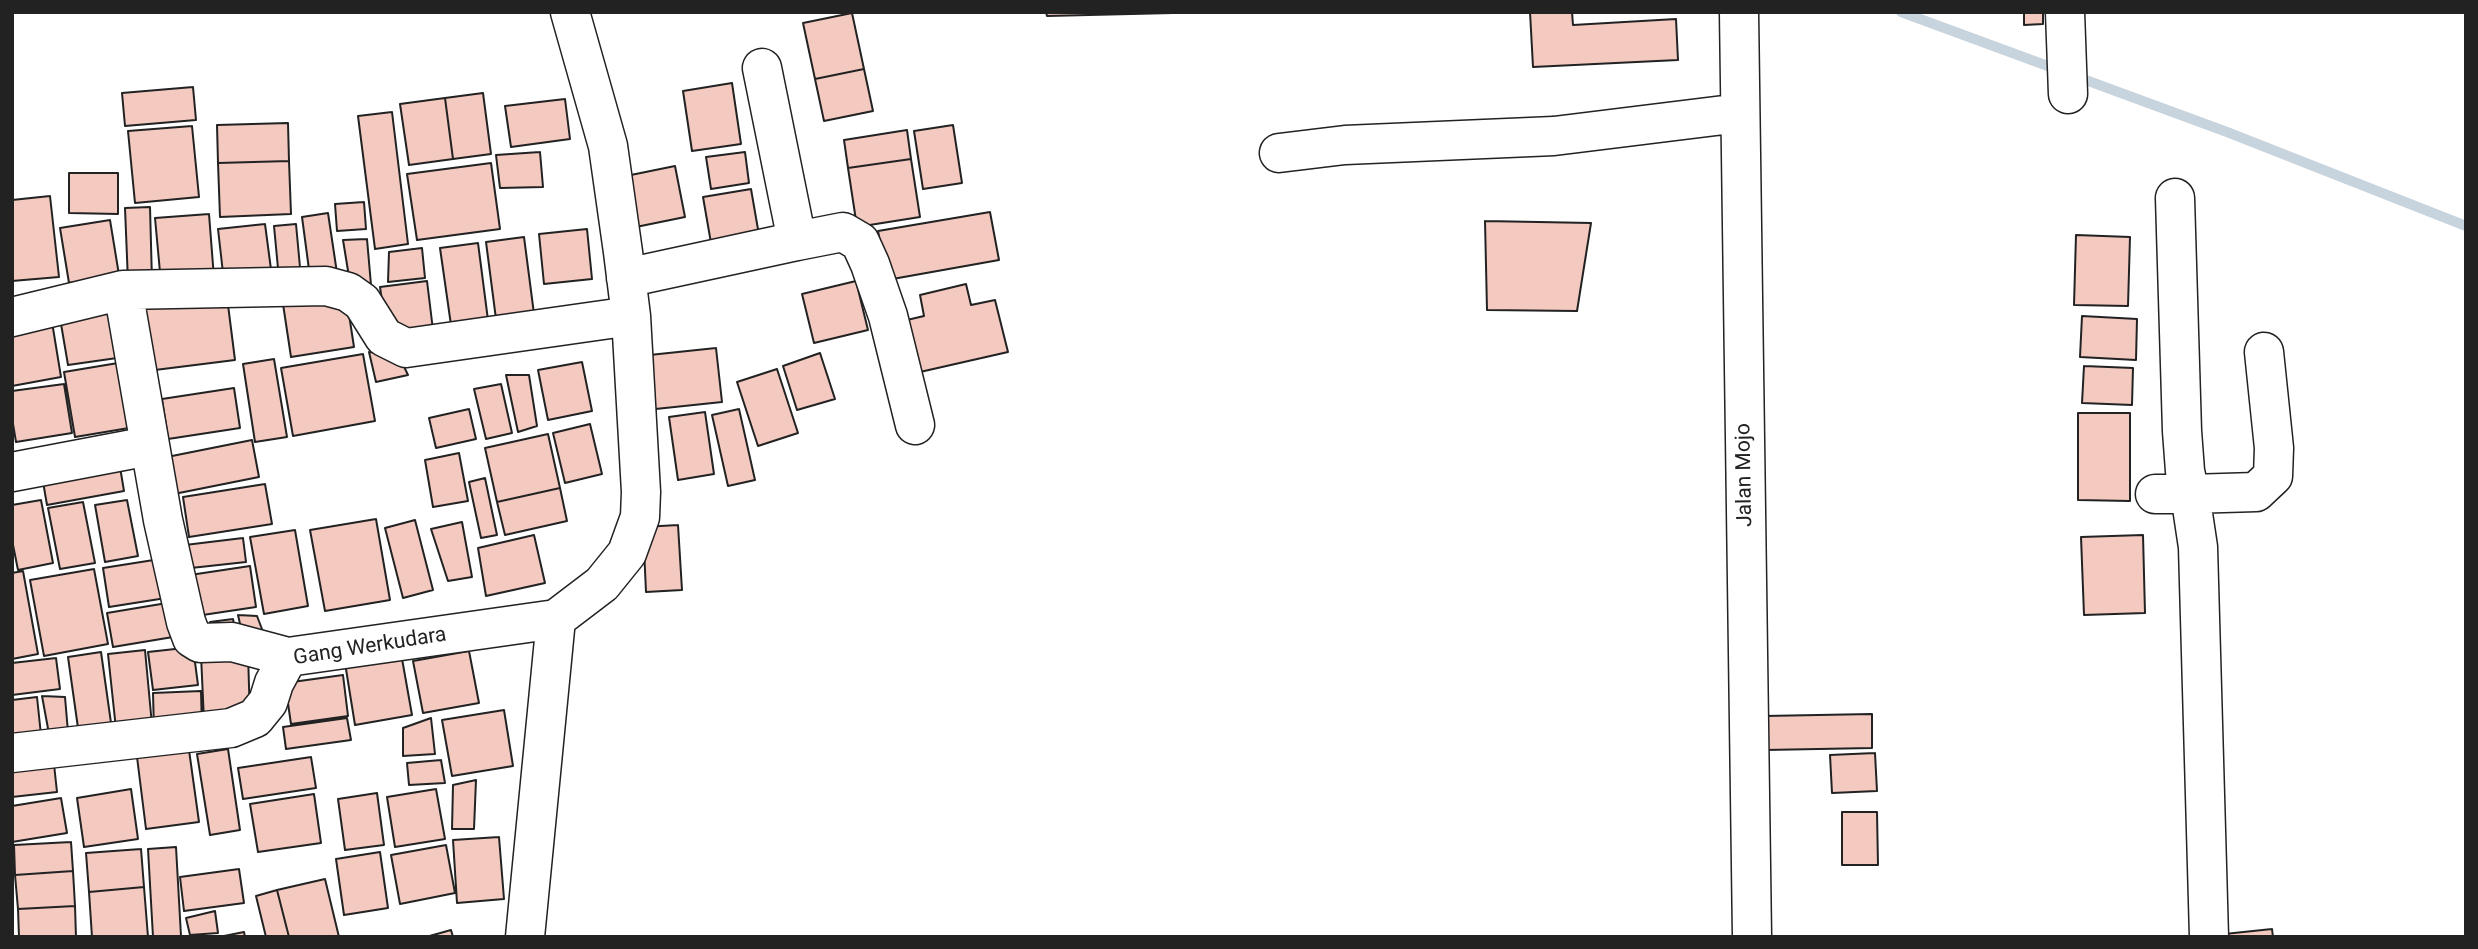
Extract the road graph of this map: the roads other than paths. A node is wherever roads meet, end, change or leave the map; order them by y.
1 (570, 12) edge
2 (1739, 12) edge
3 (2065, 24) edge
4 (762, 68) dead end
5 (2068, 93) dead end
6 (1740, 113) junction
7 (1279, 153) dead end
8 (2175, 198) dead end
9 (797, 241) junction
10 (626, 278) junction
11 (123, 290) junction
12 (631, 316) junction
13 (12, 317) edge
14 (2264, 352) dead end
15 (915, 425) dead end
16 (149, 446) junction
17 (13, 470) edge
18 (2173, 494) junction
19 (556, 618) junction
20 (288, 657) junction
21 (12, 753) edge
22 (525, 937) edge
23 (1752, 937) edge
24 (2209, 937) edge

1 - 10 street
2 - 6 street, Jalan Mojo
3 - 5 street
4 - 9 street
6 - 7 street
6 - 23 street, Jalan Mojo
8 - 18 street
9 - 10 street
9 - 15 street
10 - 12 street
11 - 12 street
11 - 13 street
11 - 16 street
12 - 19 street
14 - 18 street
16 - 17 street
16 - 20 street
18 - 24 street
19 - 20 street, Gang Werkudara
19 - 22 street
20 - 21 street, Gang Werkudara

